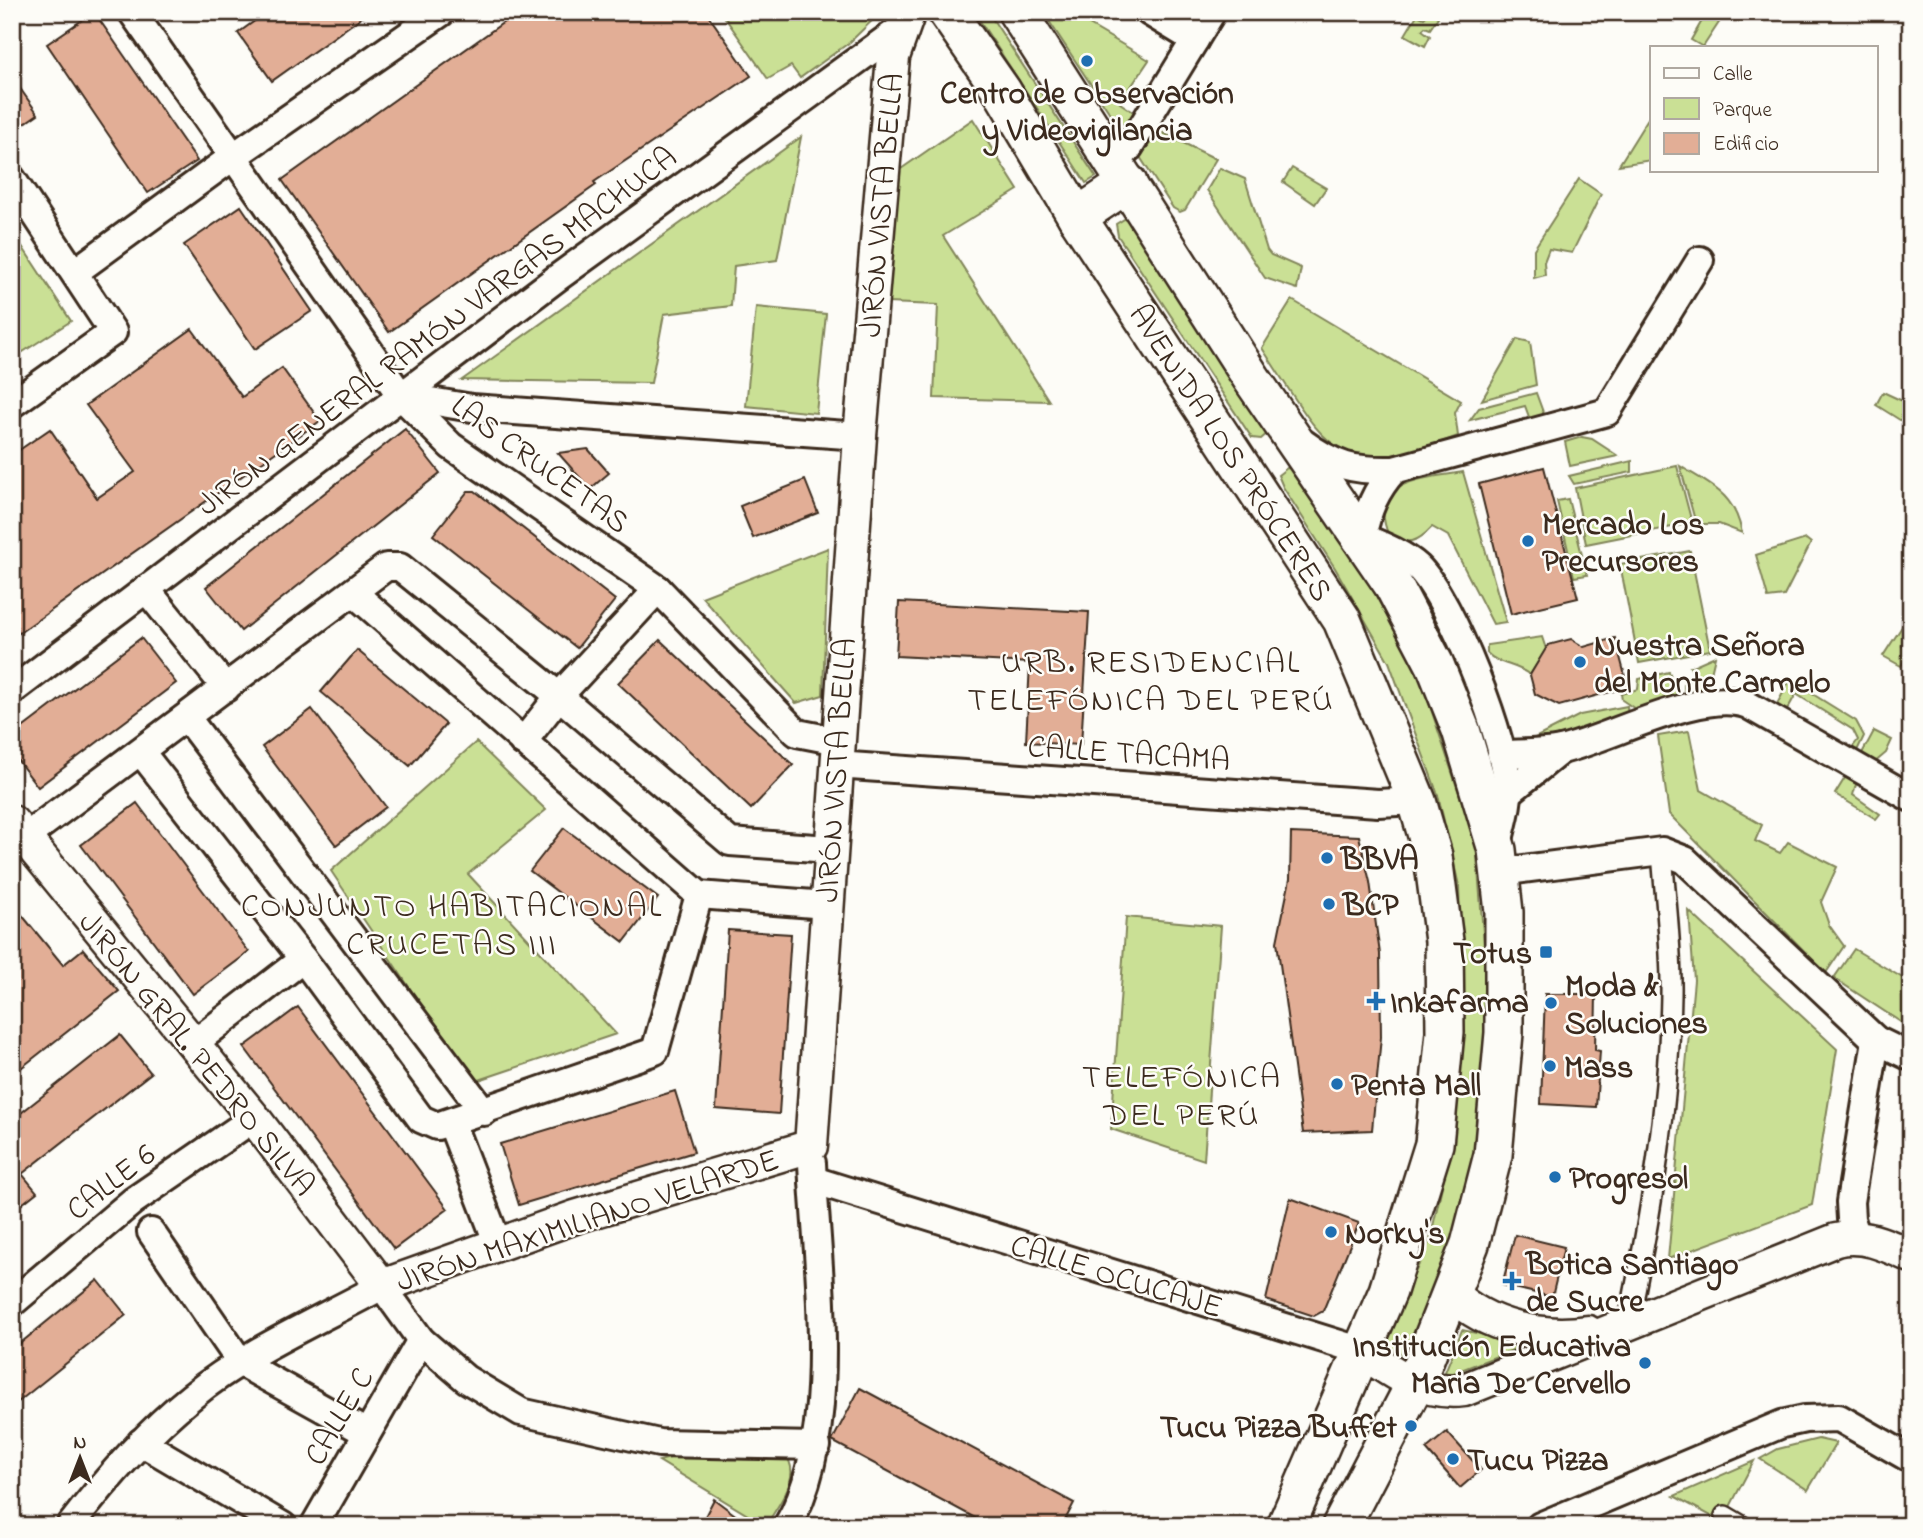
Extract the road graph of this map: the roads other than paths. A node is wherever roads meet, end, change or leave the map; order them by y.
1 (132, 12) edge
2 (442, 12) edge
3 (947, 12) edge
4 (1017, 12) edge
5 (1149, 12) edge
6 (1212, 12) edge
7 (906, 20) edge
8 (1195, 40) junction
9 (234, 156) junction
10 (1123, 163) junction
11 (12, 179) edge
12 (1077, 217) junction
13 (1700, 260) dead end
14 (75, 272) junction
15 (401, 396) junction
16 (12, 404) edge
17 (472, 408) junction
18 (1292, 435) junction
19 (860, 436) junction
20 (451, 446) junction
21 (1241, 465) junction
22 (1394, 470) junction
23 (1362, 537) junction
24 (146, 589) junction
25 (658, 589) junction
26 (354, 593) junction
27 (226, 688) junction
28 (12, 691) edge
29 (559, 696) junction
30 (187, 718) junction
31 (523, 742) junction
32 (1562, 749) junction
33 (141, 752) junction
34 (837, 753) junction
35 (1501, 754) junction
36 (1508, 793) junction
37 (1911, 798) edge
38 (1417, 801) junction
39 (18, 830) edge
40 (830, 849) junction
41 (1673, 856) junction
42 (1499, 861) junction
43 (699, 895) junction
44 (825, 905) junction
45 (303, 959) junction
46 (1876, 1040) junction
47 (194, 1044) junction
48 (1911, 1057) edge
49 (484, 1112) junction
50 (254, 1118) junction
51 (451, 1122) junction
52 (811, 1146) junction
53 (813, 1180) junction
54 (151, 1232) dead end
55 (1857, 1237) junction
56 (498, 1244) junction
57 (1911, 1256) edge
58 (382, 1286) junction
59 (1452, 1294) junction
60 (12, 1303) edge
61 (1622, 1324) junction
62 (421, 1340) junction
63 (1362, 1351) junction
64 (241, 1363) junction
65 (1415, 1384) junction
66 (367, 1433) junction
67 (141, 1442) junction
68 (817, 1446) junction
69 (1911, 1459) edge
70 (70, 1526) edge
71 (283, 1526) edge
72 (314, 1526) edge
73 (787, 1526) edge
74 (1286, 1526) edge
75 (1341, 1526) edge
76 (1541, 1526) edge

1 - 9 street, LAS CRUCETAS
2 - 9 street
3 - 12 main road, AVENIDA LOS PRÓCERES
4 - 10 main road, AVENIDA LOS PRÓCERES
5 - 8 street
6 - 8 street
7 - 15 street, JIRÓN GENERAL RAMÓN VARGAS MACHUCA
7 - 19 street, JIRÓN VISTA BELLA
8 - 10 street
9 - 14 street
9 - 15 street, LAS CRUCETAS
10 - 12 main road
10 - 18 main road, AVENIDA LOS PRÓCERES
11 - 14 street
12 - 21 main road, AVENIDA LOS PRÓCERES
13 - 22 street
14 - 16 street
15 - 17 street
15 - 20 street, LAS CRUCETAS
15 - 24 street, JIRÓN GENERAL RAMÓN VARGAS MACHUCA
17 - 19 street
17 - 20 street
18 - 21 main road
18 - 22 street
18 - 23 main road, AVENIDA LOS PRÓCERES
19 - 34 street, JIRÓN VISTA BELLA
20 - 25 street, LAS CRUCETAS
21 - 38 main road, AVENIDA LOS PRÓCERES
22 - 23 street
23 - 35 street, AVENIDA LOS PRÓCERES
23 - 42 main road, AVENIDA LOS PRÓCERES
24 - 27 street
24 - 28 street, JIRÓN GENERAL RAMÓN VARGAS MACHUCA
25 - 29 street
25 - 34 street, LAS CRUCETAS
26 - 27 street
26 - 29 street
26 - 31 street
27 - 30 street
29 - 31 street
29 - 40 street
30 - 33 street
30 - 49 street
31 - 43 street
32 - 35 street
32 - 36 street
32 - 37 street
33 - 39 street
33 - 45 street
34 - 38 street, CALLE TACAMA
34 - 40 street, JIRÓN VISTA BELLA
35 - 36 street, AVENIDA LOS PRÓCERES
36 - 42 street, AVENIDA LOS PRÓCERES
38 - 63 main road, AVENIDA LOS PRÓCERES
39 - 47 street, JIRÓN GRAL. PEDRO SILVA
40 - 44 street, JIRÓN VISTA BELLA
41 - 42 street
41 - 46 street
41 - 61 street
42 - 59 main road, AVENIDA LOS PRÓCERES
43 - 44 street
43 - 49 street
44 - 52 street, JIRÓN VISTA BELLA
45 - 47 street
45 - 51 street
46 - 48 street
46 - 55 street
47 - 50 street, JIRÓN GRAL. PEDRO SILVA
49 - 51 street
50 - 58 street, JIRÓN GRAL. PEDRO SILVA
50 - 60 street, CALLE 6
51 - 56 street
52 - 53 street, JIRÓN VISTA BELLA
52 - 56 street, JIRÓN MAXIMILIANO VELARDE
53 - 63 street, CALLE OCUCAJE
53 - 68 street, JIRÓN VISTA BELLA
54 - 64 street
55 - 57 street
55 - 61 street
56 - 58 street, JIRÓN MAXIMILIANO VELARDE
58 - 62 street
58 - 64 street, JIRÓN MAXIMILIANO VELARDE
59 - 61 street
59 - 65 main road, AVENIDA LOS PRÓCERES
61 - 65 street
62 - 66 street, CALLE C
62 - 68 street
63 - 65 street, CALLE OCUCAJE
63 - 74 main road, AVENIDA LOS PRÓCERES
64 - 66 street
64 - 67 street, JIRÓN MAXIMILIANO VELARDE
65 - 75 main road, AVENIDA LOS PRÓCERES
66 - 72 street, CALLE C
67 - 70 street, JIRÓN MAXIMILIANO VELARDE
67 - 71 street
68 - 73 street, JIRÓN VISTA BELLA
69 - 76 street

